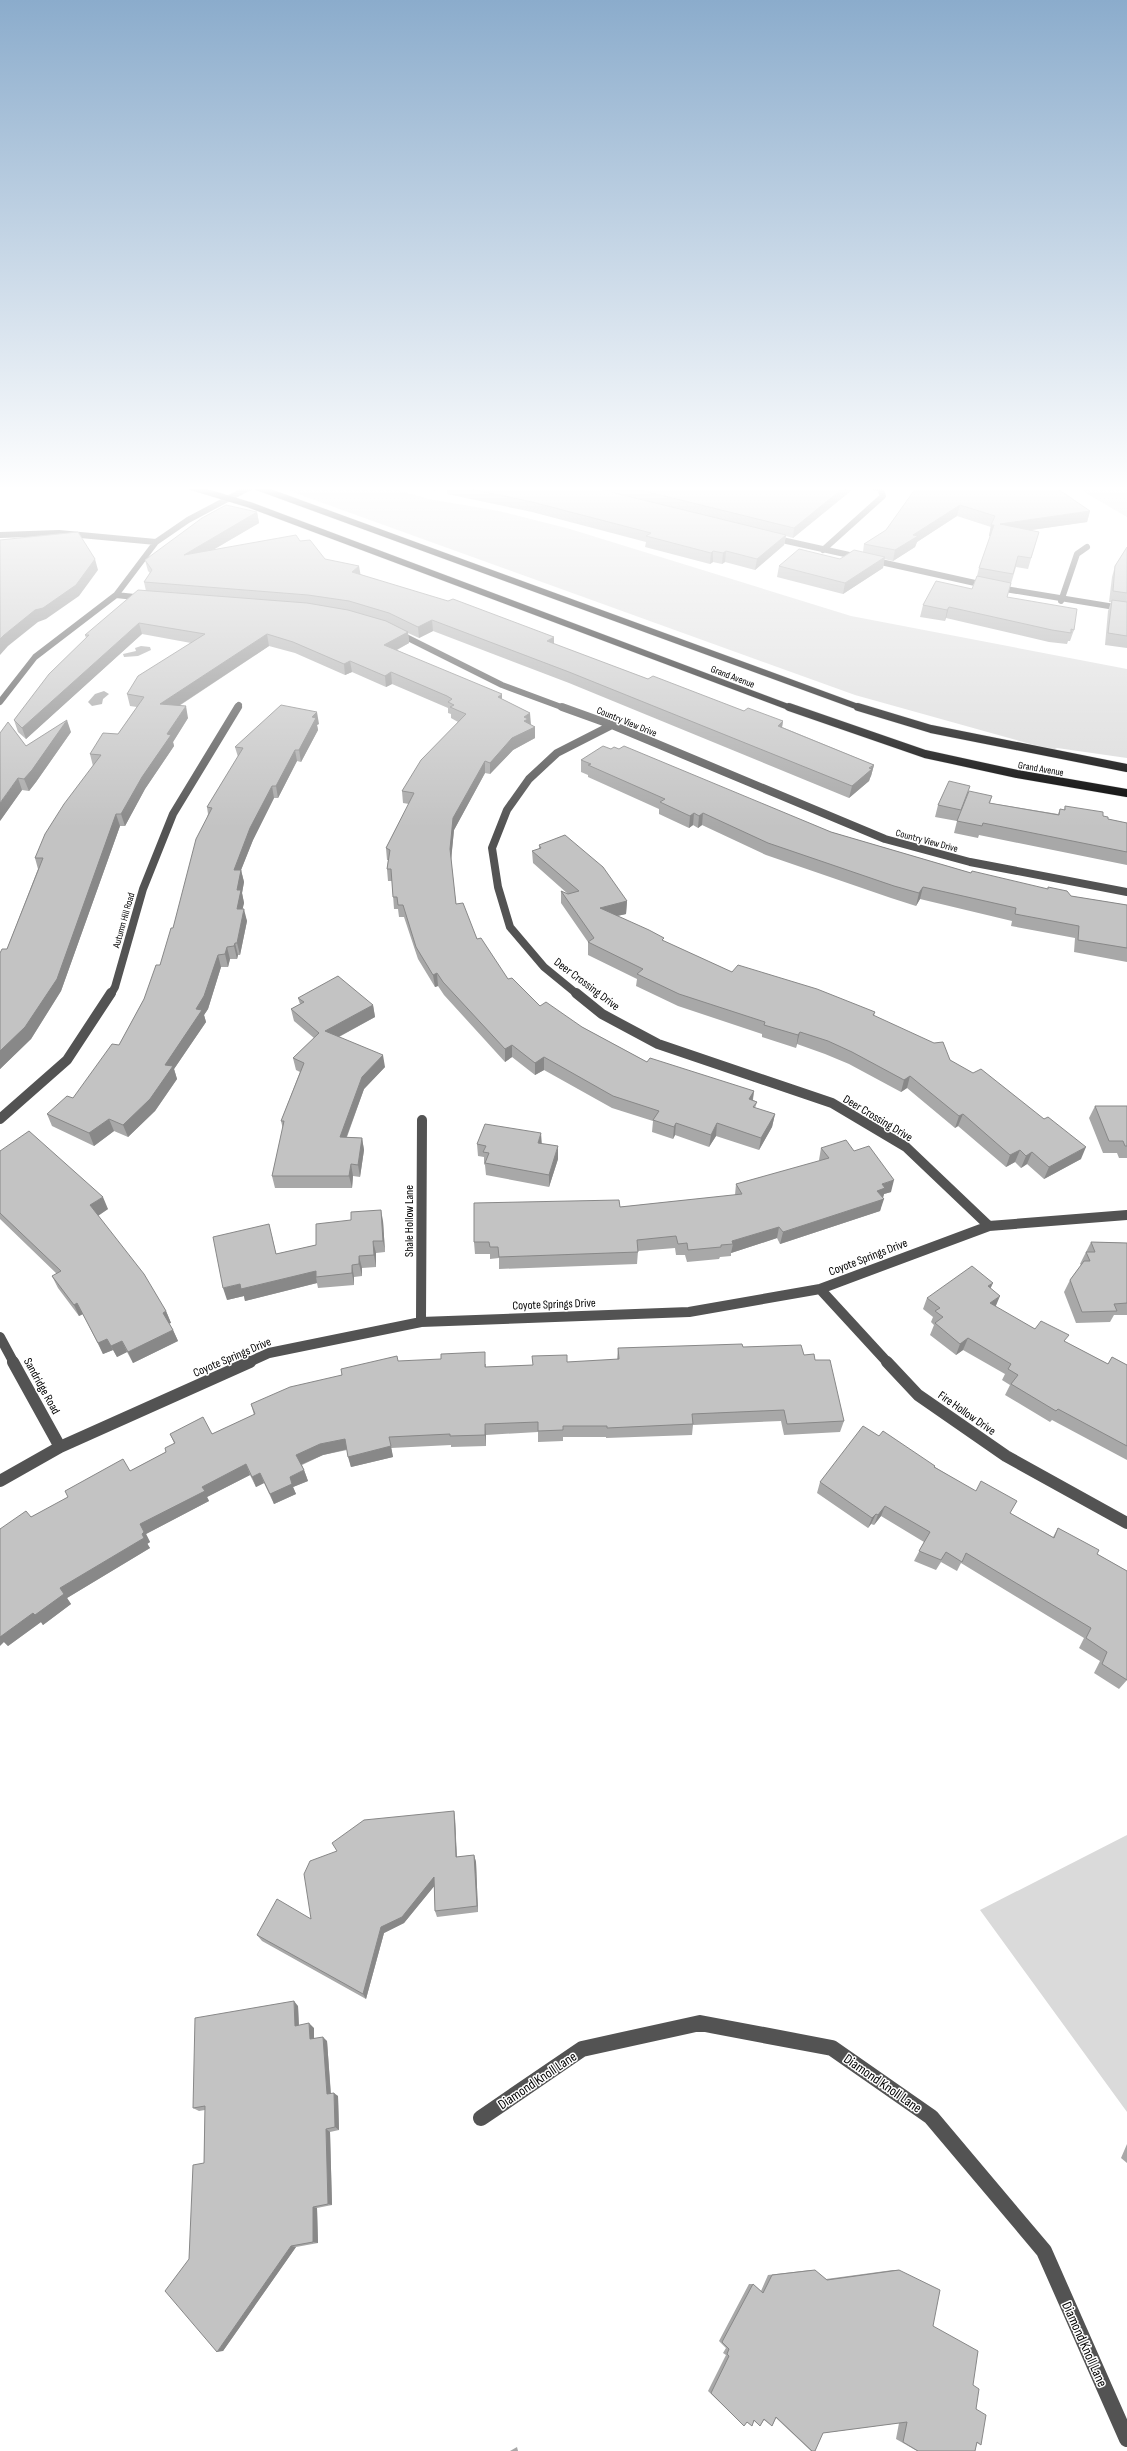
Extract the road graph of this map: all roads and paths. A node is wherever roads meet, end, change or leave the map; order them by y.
1 (110, 599) edge
2 (502, 599) edge
3 (562, 599) edge
4 (1053, 599) edge
5 (1061, 601) joint
6 (1127, 609) edge
7 (389, 628) edge
8 (0, 702) edge
9 (239, 705) dead end
10 (612, 725) junction
11 (1127, 768) edge
12 (1127, 794) edge
13 (1127, 892) edge
14 (0, 1119) edge
15 (422, 1120) dead end
16 (1127, 1215) edge
17 (989, 1226) junction
18 (820, 1289) junction
19 (421, 1322) junction
20 (0, 1337) edge
21 (60, 1447) junction
22 (0, 1481) edge
23 (1127, 1523) edge
24 (481, 2118) dead end
25 (1127, 2439) edge

1 - 8 street
2 - 12 main road, Grand Avenue
3 - 11 main road, Grand Avenue
4 - 5 street
5 - 6 street
7 - 10 street, Country View Drive
9 - 14 street, Autumn Hill Road
10 - 13 street, Country View Drive
10 - 17 street, Deer Crossing Drive
15 - 19 street, Shale Hollow Lane
16 - 17 street, Coyote Springs Drive
17 - 18 street, Coyote Springs Drive
18 - 19 street, Coyote Springs Drive
18 - 23 street, Fire Hollow Drive
19 - 21 street, Coyote Springs Drive
20 - 21 street, Sandridge Road
21 - 22 street, Coyote Springs Drive
24 - 25 street, Diamond Knoll Lane

